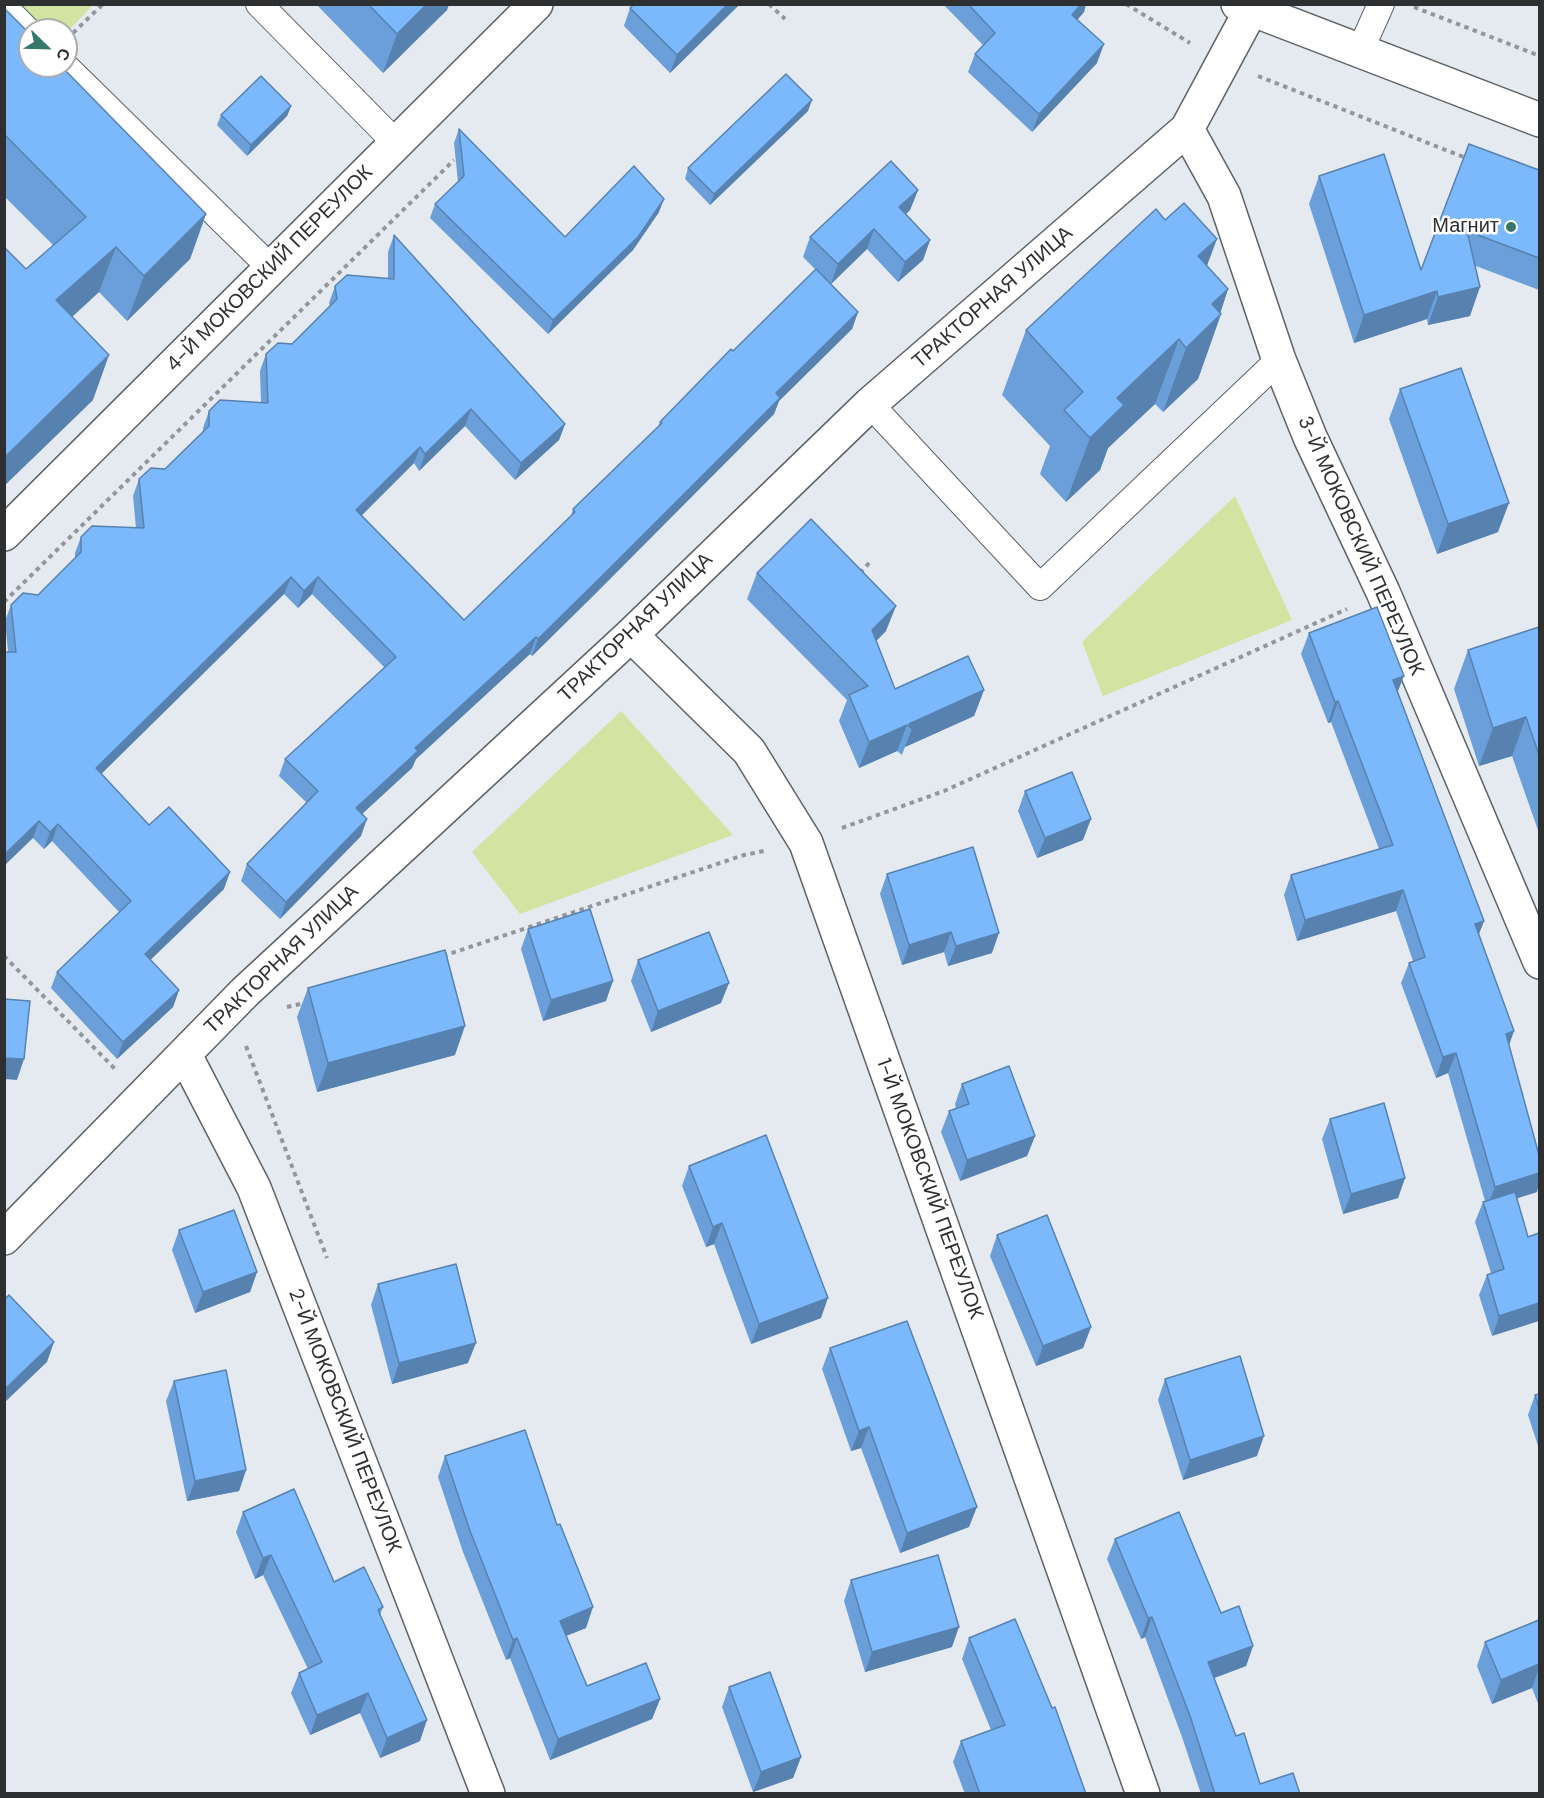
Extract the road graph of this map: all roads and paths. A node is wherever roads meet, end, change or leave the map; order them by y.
1 (103, 4) edge
2 (259, 4) edge
3 (536, 4) edge
4 (769, 4) edge
5 (1126, 4) edge
6 (1381, 4) edge
7 (1407, 4) edge
8 (1245, 7) edge
9 (4, 8) edge
10 (785, 19) dead end
11 (18, 21) edge
12 (78, 28) edge
13 (1360, 51) junction
14 (1539, 56) edge
15 (1223, 63) junction
16 (77, 78) edge
17 (1539, 120) edge
18 (1187, 129) junction
19 (396, 143) junction
20 (454, 160) dead end
21 (1474, 161) edge
22 (270, 267) junction
23 (1279, 360) junction
24 (870, 404) junction
25 (4, 534) edge
26 (870, 562) dead end
27 (858, 575) edge
28 (1383, 592) junction
29 (4, 602) edge
30 (631, 635) junction
31 (806, 843) junction
32 (4, 956) edge
33 (433, 960) edge
34 (1539, 962) edge
35 (245, 992) junction
36 (311, 1001) edge
37 (184, 1055) junction
38 (119, 1073) dead end
39 (4, 1238) edge
40 (488, 1794) edge
41 (1143, 1794) edge

1 - 12 path
2 - 19 lane
3 - 19 street, 4-Й МОКОВСКИЙ ПЕРЕУЛОК
4 - 10 path
5 - 15 path
6 - 13 lane
7 - 14 path
8 - 13 street
8 - 15 street, ТРАКТОРНАЯ УЛИЦА
9 - 11 lane
13 - 17 street
15 - 18 street, ТРАКТОРНАЯ УЛИЦА
15 - 21 path
16 - 22 lane
18 - 23 street, 3-Й МОКОВСКИЙ ПЕРЕУЛОК
18 - 24 street, ТРАКТОРНАЯ УЛИЦА
19 - 22 street, 4-Й МОКОВСКИЙ ПЕРЕУЛОК
20 - 29 path
22 - 25 street, 4-Й МОКОВСКИЙ ПЕРЕУЛОК
23 - 24 lane
23 - 28 street, 3-Й МОКОВСКИЙ ПЕРЕУЛОК
24 - 30 street, ТРАКТОРНАЯ УЛИЦА
26 - 27 path
28 - 31 path
28 - 34 street, 3-Й МОКОВСКИЙ ПЕРЕУЛОК
30 - 31 street, 1-Й МОКОВСКИЙ ПЕРЕУЛОК
30 - 35 street, ТРАКТОРНАЯ УЛИЦА
31 - 33 path
31 - 41 street, 1-Й МОКОВСКИЙ ПЕРЕУЛОК
32 - 38 path
35 - 36 path
35 - 37 street, ТРАКТОРНАЯ УЛИЦА
37 - 39 street, ТРАКТОРНАЯ УЛИЦА
37 - 40 street, 2-Й МОКОВСКИЙ ПЕРЕУЛОК

